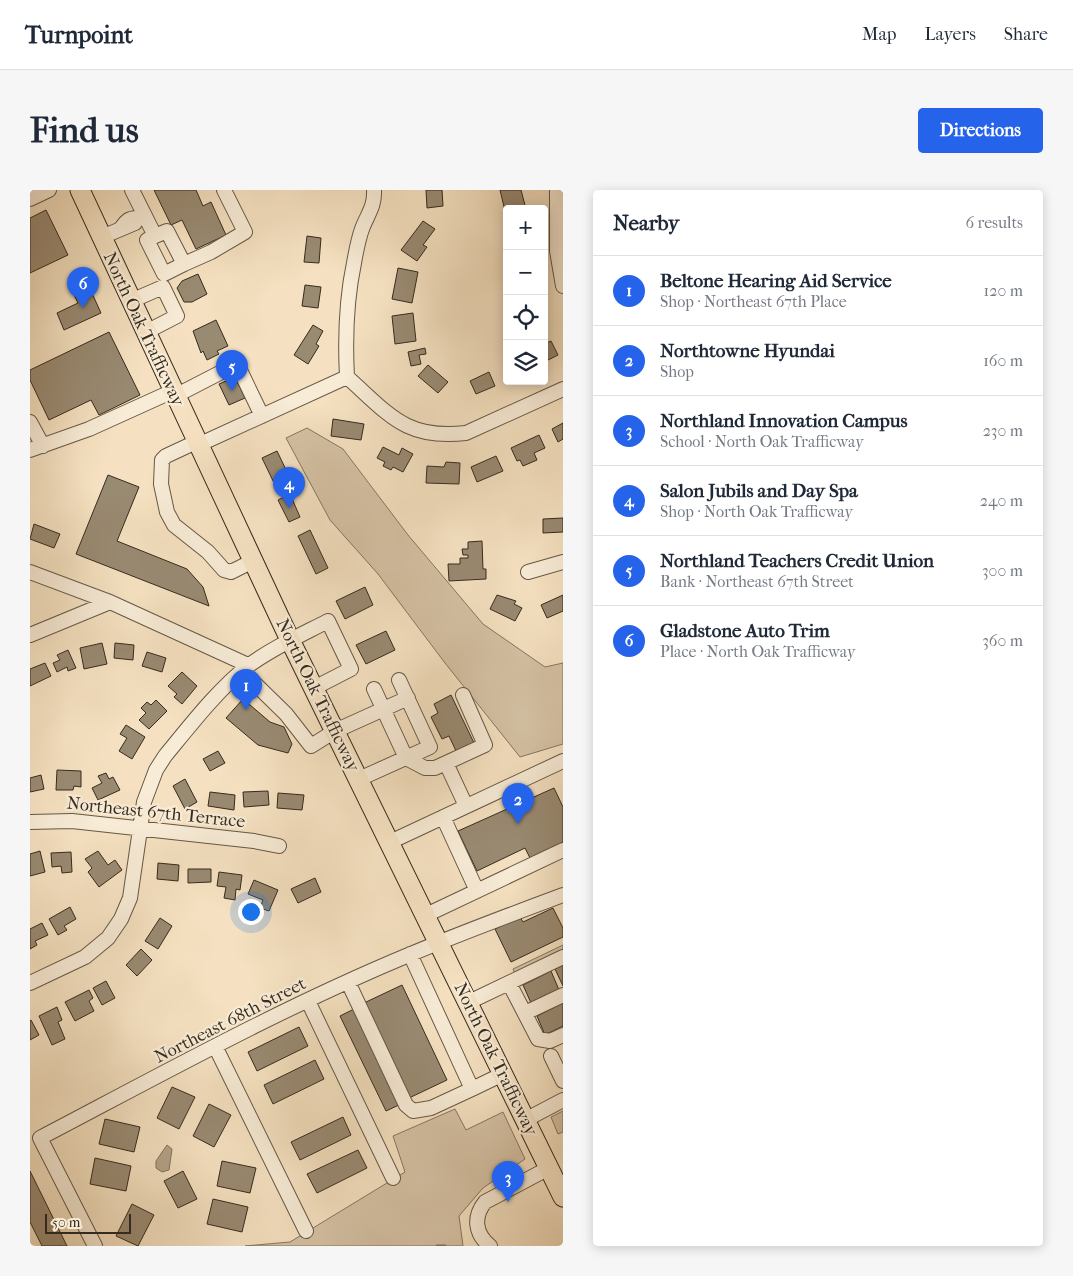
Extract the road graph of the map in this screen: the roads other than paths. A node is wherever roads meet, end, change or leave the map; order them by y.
1 (49, 190) edge
2 (80, 190) edge
3 (132, 190) edge
4 (224, 190) edge
5 (374, 190) edge
6 (557, 190) edge
7 (30, 199) edge
8 (140, 217) junction
9 (156, 236) junction
10 (102, 237) junction
11 (184, 264) junction
12 (563, 286) edge
13 (131, 301) junction
14 (146, 332) junction
15 (347, 378) junction
16 (563, 389) edge
17 (174, 394) junction
18 (262, 416) junction
19 (30, 422) edge
20 (197, 444) junction
21 (36, 448) edge
22 (253, 561) junction
23 (563, 562) edge
24 (30, 572) edge
25 (528, 572) dead end
26 (110, 602) junction
27 (30, 635) edge
28 (290, 640) junction
29 (245, 668) junction
30 (399, 680) dead end
31 (314, 688) junction
32 (374, 689) dead end
33 (463, 695) dead end
34 (408, 698) junction
35 (384, 709) junction
36 (335, 731) junction
37 (406, 758) junction
38 (563, 761) edge
39 (446, 763) junction
40 (359, 779) junction
41 (466, 806) junction
42 (443, 817) junction
43 (30, 822) edge
44 (141, 830) junction
45 (390, 842) junction
46 (279, 846) dead end
47 (563, 850) edge
48 (477, 891) junction
49 (563, 895) edge
50 (426, 915) junction
51 (440, 943) junction
52 (410, 954) junction
53 (563, 957) edge
54 (348, 982) junction
55 (509, 983) junction
56 (30, 984) edge
57 (563, 995) edge
58 (308, 1001) junction
59 (469, 1002) junction
60 (525, 1014) junction
61 (563, 1035) edge
62 (215, 1046) junction
63 (551, 1056) dead end
64 (503, 1074) junction
65 (563, 1081) edge
66 (472, 1089) junction
67 (563, 1100) edge
68 (525, 1120) junction
69 (549, 1168) junction
70 (393, 1178) dead end
71 (563, 1197) edge
72 (306, 1231) dead end
73 (95, 1246) edge
74 (490, 1246) edge

1 - 7 street
2 - 10 main road, North Oak Trafficway
3 - 8 street
4 - 11 street
5 - 15 street
6 - 12 street
8 - 9 street
8 - 10 street
9 - 11 street
9 - 11 street
10 - 13 main road, North Oak Trafficway
13 - 14 main road, North Oak Trafficway
13 - 14 street
14 - 17 main road, North Oak Trafficway
15 - 16 street
15 - 18 street
17 - 18 street
17 - 20 main road, North Oak Trafficway
17 - 21 street
18 - 20 street
19 - 21 street
20 - 22 main road, North Oak Trafficway
20 - 22 street
22 - 28 main road, North Oak Trafficway
23 - 25 street
24 - 26 street
26 - 27 street
26 - 29 street
28 - 29 street
28 - 31 main road, North Oak Trafficway
28 - 31 street
29 - 36 street
29 - 44 street
30 - 34 street
31 - 36 main road, North Oak Trafficway
32 - 35 street
33 - 39 street
34 - 35 street
34 - 37 street
35 - 36 street
35 - 37 street
36 - 40 main road, North Oak Trafficway
37 - 39 street
37 - 40 street
38 - 41 street
39 - 41 street
40 - 45 main road, North Oak Trafficway
41 - 42 street
42 - 45 street
42 - 48 street
43 - 44 street, Northeast 67th Terrace
44 - 46 street, Northeast 67th Terrace
44 - 56 street
45 - 50 main road, North Oak Trafficway
47 - 48 street
48 - 50 street
49 - 51 street, Northeast 68th Street
50 - 51 main road, North Oak Trafficway
51 - 52 street, Northeast 68th Street
51 - 59 main road, North Oak Trafficway
52 - 54 street, Northeast 68th Street
52 - 66 street
53 - 55 street
54 - 58 street, Northeast 68th Street
54 - 66 street
55 - 59 street
55 - 60 street
57 - 60 street
58 - 62 street, Northeast 68th Street
58 - 70 street
59 - 64 main road, North Oak Trafficway
60 - 61 street
62 - 72 street
62 - 73 street, Northeast 68th Street
63 - 65 street
64 - 66 street
64 - 68 main road, North Oak Trafficway
67 - 68 street
68 - 69 main road, North Oak Trafficway
69 - 71 main road, North Oak Trafficway
69 - 74 street

